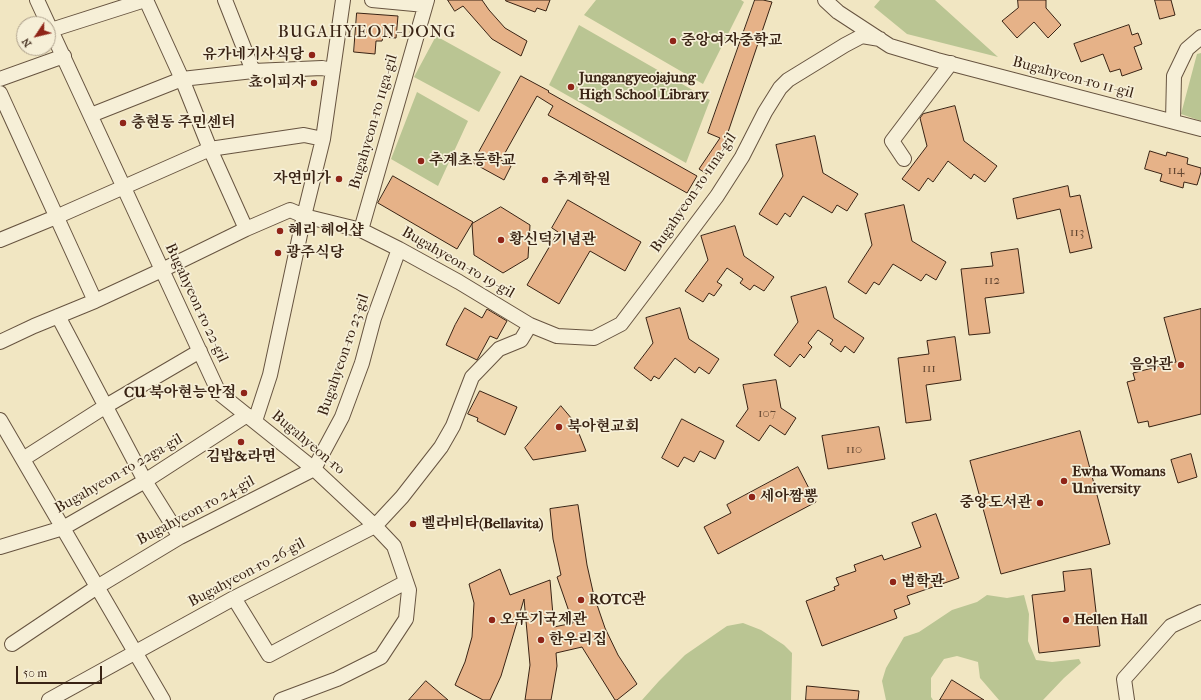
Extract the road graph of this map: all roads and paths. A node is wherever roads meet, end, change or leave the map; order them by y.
1 (38, 0) edge
2 (146, 0) edge
3 (225, 0) edge
4 (342, 0) edge
5 (372, 0) edge
6 (825, 0) edge
7 (426, 3) edge
8 (45, 16) edge
9 (56, 28) edge
10 (1201, 37) edge
11 (56, 40) edge
12 (885, 43) junction
13 (64, 56) junction
14 (951, 63) junction
15 (333, 70) junction
16 (253, 71) junction
17 (182, 79) junction
18 (0, 80) edge
19 (0, 93) edge
20 (91, 115) junction
21 (1172, 121) junction
22 (1201, 128) edge
23 (323, 139) junction
24 (210, 149) junction
25 (904, 159) dead end
26 (124, 187) junction
27 (304, 216) junction
28 (56, 217) junction
29 (246, 229) junction
30 (361, 230) junction
31 (0, 240) edge
32 (399, 249) junction
33 (162, 270) junction
34 (95, 301) junction
35 (58, 316) junction
36 (530, 325) junction
37 (594, 338) joint
38 (0, 342) edge
39 (200, 351) junction
40 (106, 406) junction
41 (251, 418) junction
42 (1, 424) edge
43 (22, 459) junction
44 (314, 469) junction
45 (145, 481) junction
46 (375, 526) junction
47 (63, 528) junction
48 (180, 537) junction
49 (0, 547) edge
50 (406, 582) junction
51 (97, 587) junction
52 (234, 598) junction
53 (1201, 612) edge
54 (12, 644) dead end
55 (135, 652) junction
56 (49, 700) edge
57 (162, 700) edge
58 (282, 700) edge
59 (1127, 700) edge

1 - 8 street, Bugahyeon-ro 22-gil
2 - 9 street
2 - 17 street
3 - 16 street
4 - 15 street, Bugahyeon-ro
5 - 7 street
6 - 12 street
7 - 30 street, Bugahyeon-ro 11ga-gil
10 - 21 street
11 - 13 street, Bugahyeon-ro 22-gil
12 - 14 street, Bugahyeon-ro 11-gil
12 - 37 street, Bugahyeon-ro 11na-gil
13 - 18 street
13 - 20 street, Bugahyeon-ro 22-gil
14 - 21 street, Bugahyeon-ro 11-gil
14 - 25 street
15 - 16 street
15 - 23 street, Bugahyeon-ro
16 - 17 street
17 - 20 street
17 - 24 street
19 - 28 street
20 - 26 street, Bugahyeon-ro 22-gil
21 - 22 street, Bugahyeon-ro 11-gil
23 - 24 street
23 - 27 street, Bugahyeon-ro
24 - 26 street
24 - 29 street
26 - 28 street
26 - 33 street, Bugahyeon-ro 22-gil
27 - 29 street
27 - 30 street, Bugahyeon-ro 19-gil
27 - 41 street, Bugahyeon-ro
28 - 31 street
28 - 34 street
29 - 33 street
30 - 32 street, Bugahyeon-ro 19-gil
32 - 36 street, Bugahyeon-ro 19-gil
32 - 44 street, Bugahyeon-ro 23-gil
33 - 34 street
33 - 39 street, Bugahyeon-ro 22-gil
34 - 35 street
35 - 38 street
35 - 40 street
36 - 37 street, Bugahyeon-ro 19-gil
36 - 46 street, Bugahyeon-ro 26-gil
39 - 40 street
39 - 41 street, Bugahyeon-ro 22-gil
40 - 43 street
40 - 45 street
41 - 44 street, Bugahyeon-ro
41 - 45 street, Bugahyeon-ro 22ga-gil
42 - 43 street
43 - 47 street
44 - 46 street, Bugahyeon-ro
44 - 48 street, Bugahyeon-ro 24-gil
45 - 47 street, Bugahyeon-ro 22ga-gil
45 - 48 street
46 - 50 street, Bugahyeon-ro
46 - 52 street, Bugahyeon-ro 26-gil
47 - 49 street, Bugahyeon-ro 22ga-gil
47 - 51 street
48 - 51 street, Bugahyeon-ro 24-gil
50 - 52 street
50 - 58 street, Bugahyeon-ro
51 - 54 street, Bugahyeon-ro 24-gil
51 - 55 street
52 - 55 street, Bugahyeon-ro 26-gil
53 - 59 street
55 - 56 street, Bugahyeon-ro 26-gil
55 - 57 street

